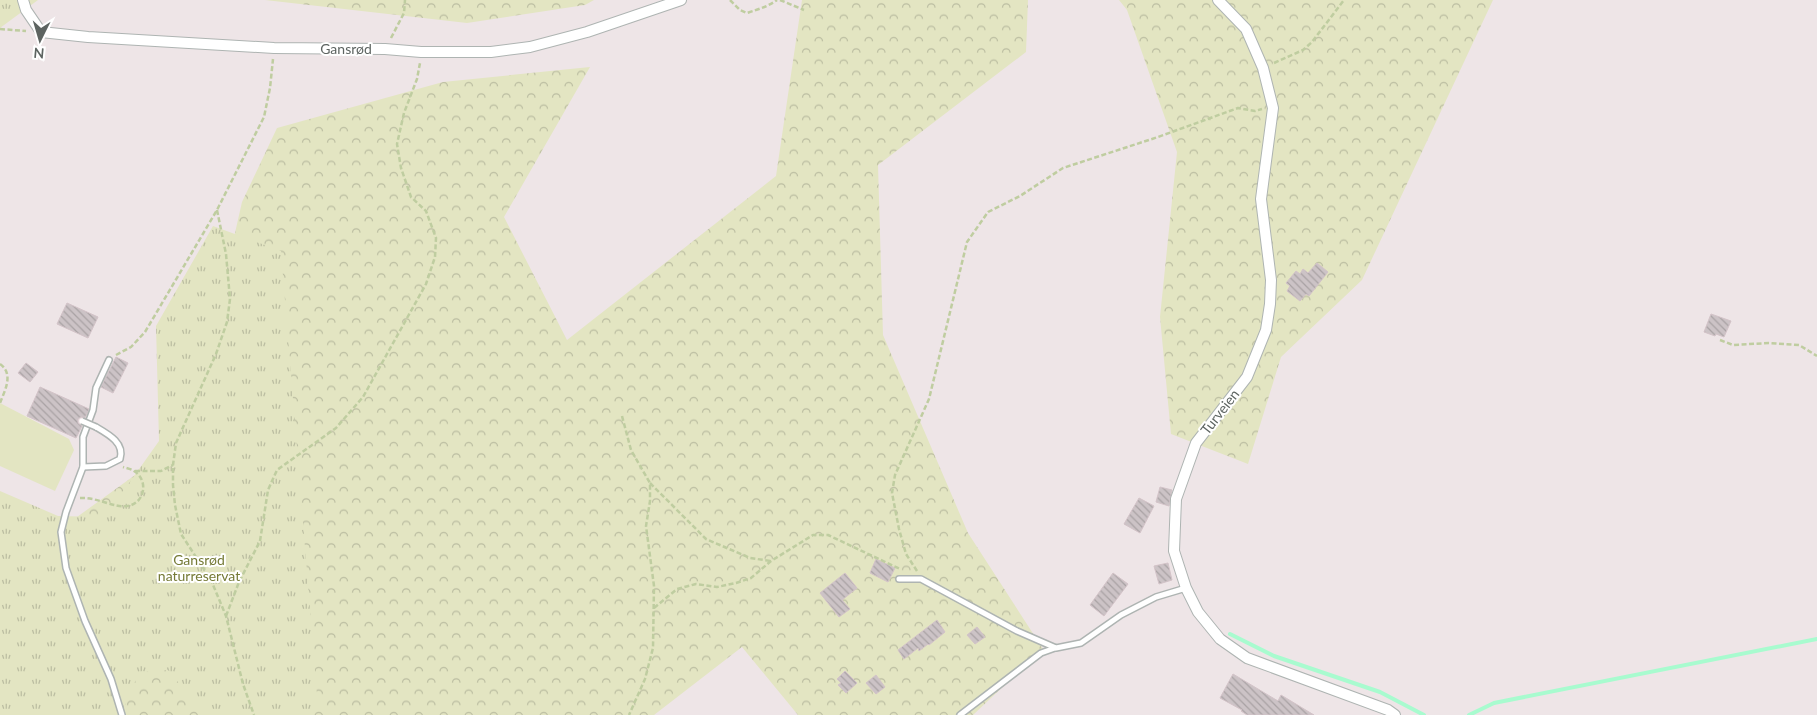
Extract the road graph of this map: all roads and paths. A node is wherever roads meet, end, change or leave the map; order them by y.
1 (23, 0) edge
2 (405, 0) edge
3 (681, 0) edge
4 (730, 0) edge
5 (779, 0) edge
6 (1218, 0) edge
7 (1344, 0) edge
8 (804, 10) dead end
9 (0, 29) edge
10 (41, 32) junction
11 (274, 48) junction
12 (385, 49) junction
13 (421, 52) junction
14 (1263, 68) junction
15 (1273, 108) junction
16 (217, 210) junction
17 (1720, 340) dead end
18 (1817, 356) edge
19 (109, 360) joint
20 (0, 364) edge
21 (0, 403) edge
22 (622, 416) dead end
23 (82, 421) dead end
24 (173, 465) junction
25 (106, 466) junction
26 (83, 467) junction
27 (135, 471) junction
28 (650, 483) junction
29 (72, 499) junction
30 (771, 561) junction
31 (899, 579) dead end
32 (921, 579) junction
33 (1186, 588) junction
34 (654, 608) junction
35 (226, 616) junction
36 (1056, 648) junction
37 (122, 715) edge
38 (254, 715) edge
39 (629, 715) edge
40 (960, 715) edge
41 (1395, 715) edge

1 - 10 street
2 - 12 path
3 - 13 street, Gansrød
4 - 5 path
5 - 8 path
6 - 14 street, Turveien
7 - 14 path
9 - 10 path
10 - 11 street, Gansrød
11 - 12 street, Gansrød
11 - 16 path
12 - 13 street, Gansrød
13 - 35 path
14 - 15 street, Turveien
15 - 32 path
15 - 33 street, Turveien
16 - 19 path
16 - 24 path
17 - 18 path
19 - 26 lane
20 - 21 path
22 - 28 path
23 - 25 lane, bridge
24 - 27 path
24 - 35 path
25 - 26 lane
25 - 27 path
26 - 29 lane
27 - 29 path
28 - 30 path
28 - 34 path
29 - 37 lane
30 - 32 path
30 - 34 path
31 - 32 lane
32 - 36 lane
33 - 36 lane
33 - 41 street, Turveien
34 - 39 path
35 - 38 path
36 - 40 lane

